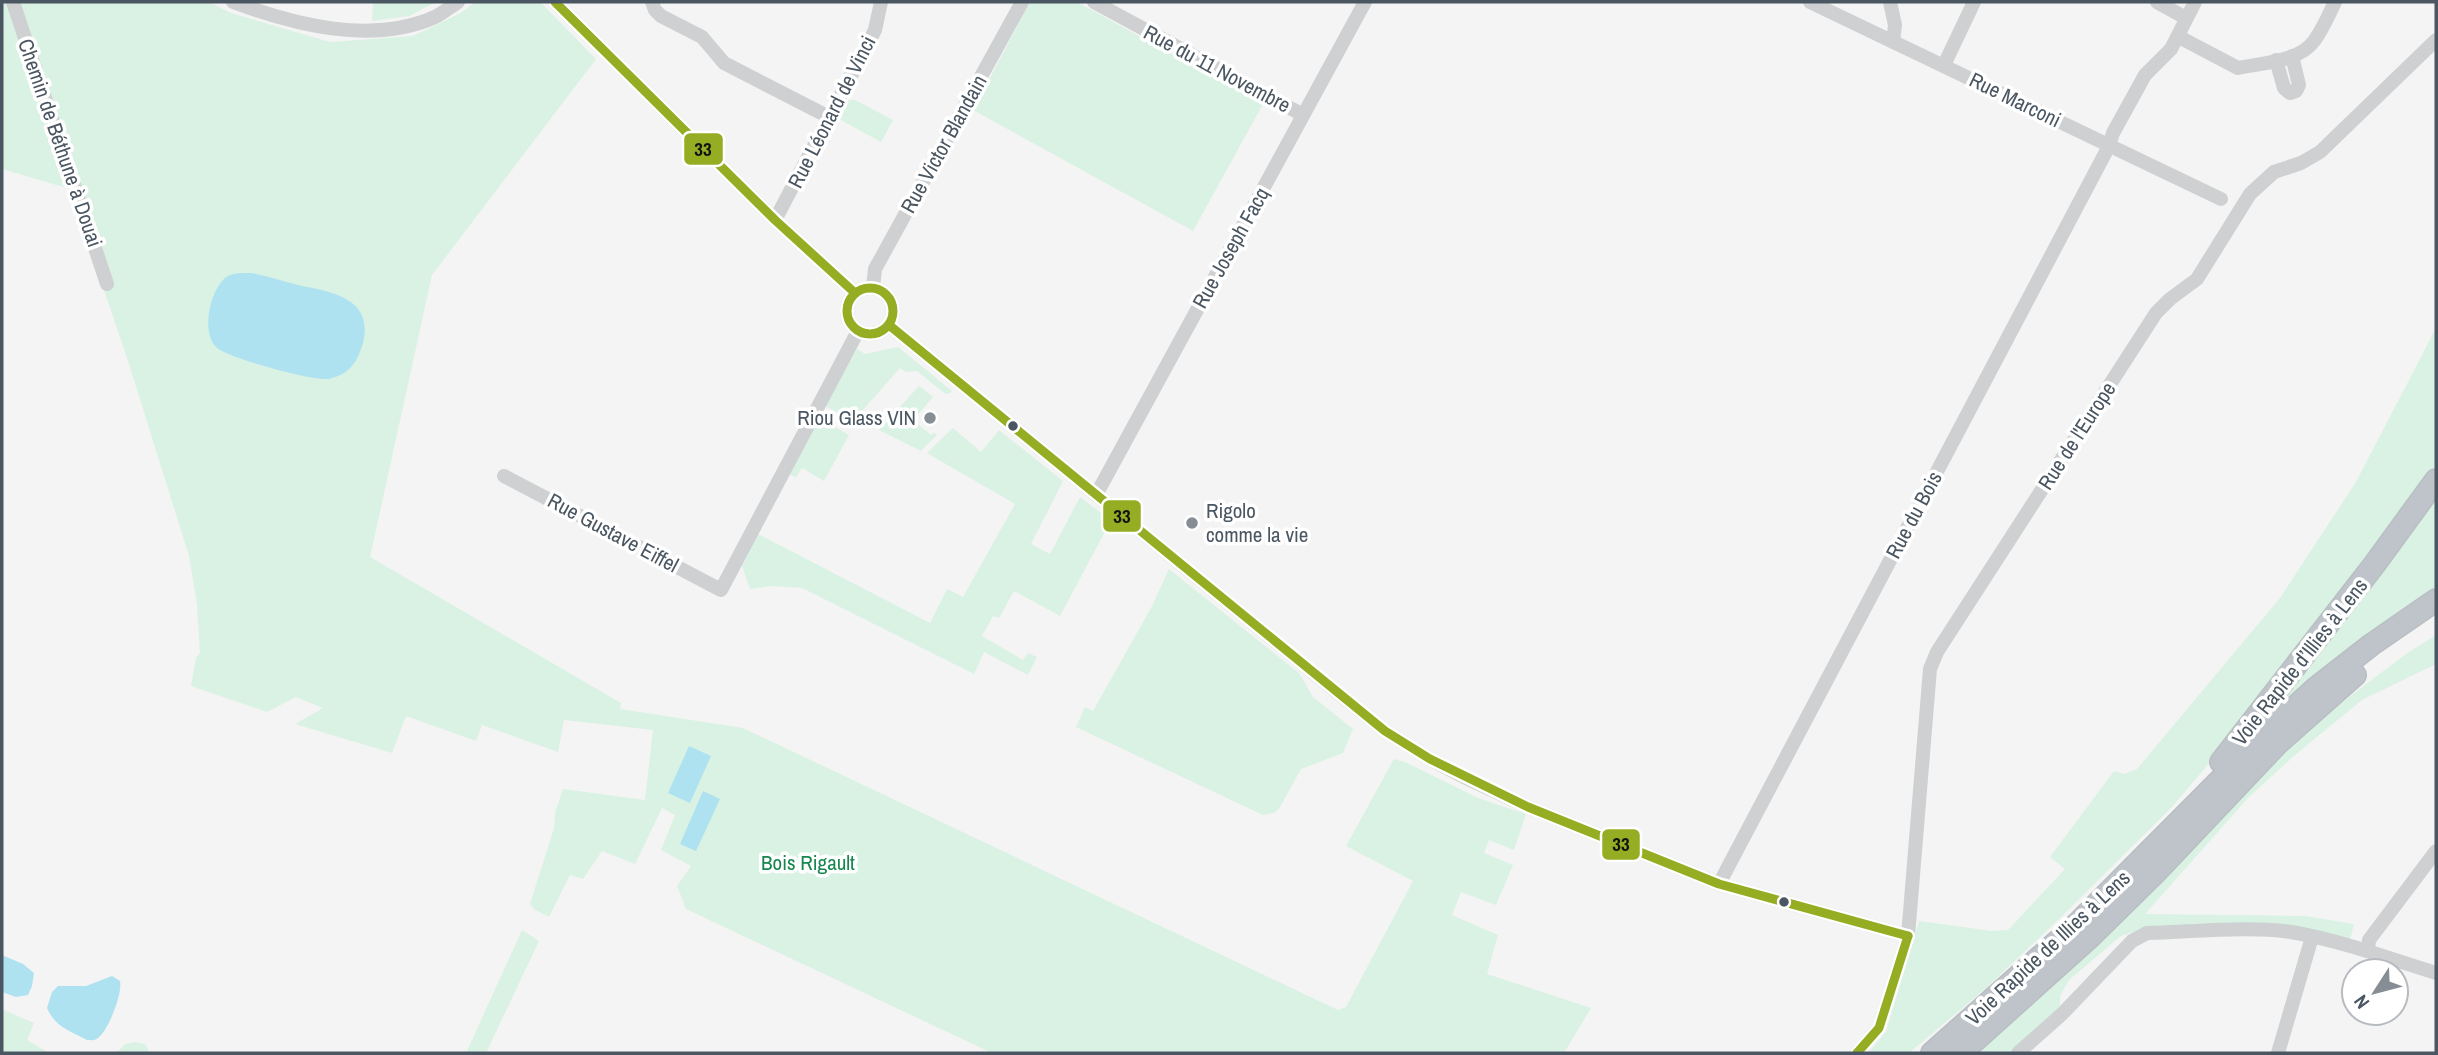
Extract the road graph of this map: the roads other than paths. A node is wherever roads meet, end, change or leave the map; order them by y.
1 (13, 2) edge
2 (233, 2) edge
3 (458, 2) edge
4 (555, 2) edge
5 (652, 2) edge
6 (881, 2) edge
7 (1022, 2) edge
8 (1094, 2) edge
9 (1365, 2) edge
10 (1810, 2) edge
11 (1890, 2) edge
12 (1974, 2) edge
13 (2157, 2) edge
14 (2195, 2) edge
15 (2335, 2) edge
16 (2186, 18) junction
17 (2179, 37) junction
18 (2436, 40) edge
19 (1893, 42) junction
20 (2292, 56) junction
21 (2276, 60) junction
22 (1944, 65) junction
23 (1303, 116) junction
24 (830, 117) junction
25 (2109, 146) junction
26 (2221, 199) dead end
27 (775, 220) junction
28 (107, 284) dead end
29 (873, 288) junction
30 (855, 293) junction
31 (889, 325) junction
32 (859, 331) junction
33 (505, 476) dead end
34 (2436, 480) edge
35 (1096, 495) junction
36 (2435, 613) edge
37 (2161, 841) junction
38 (2436, 851) edge
39 (1719, 884) junction
40 (1908, 936) junction
41 (2312, 937) junction
42 (2368, 951) junction
43 (2436, 974) edge
44 (1857, 1053) edge
45 (1933, 1053) edge
46 (1961, 1053) edge
47 (2018, 1053) edge
48 (2277, 1053) edge

1 - 28 street, Chemin de Béthune à Douai
2 - 3 street
4 - 27 street
5 - 24 street
6 - 24 street, Rue Léonard de Vinci
7 - 29 street, Rue Victor Blandain
8 - 23 street, Rue du 11 Novembre
9 - 23 street, Rue Joseph Facq
10 - 19 street, Rue Marconi
11 - 19 street
12 - 22 street
13 - 16 street
14 - 16 street
15 - 20 street
16 - 17 street
17 - 21 street
17 - 25 street, Rue du Bois
18 - 40 street, Rue de l'Europe
19 - 22 street, Rue Marconi
20 - 21 street
20 - 21 street
22 - 25 street, Rue Marconi
23 - 35 street, Rue Joseph Facq
24 - 27 street, Rue Léonard de Vinci
25 - 26 street, Rue Marconi
25 - 39 street, Rue du Bois
27 - 30 street
29 - 30 street
29 - 31 street
30 - 32 street
31 - 32 street
31 - 35 street
32 - 33 street, Rue Gustave Eiffel
34 - 37 highway, Voie Rapide d’Illies à Lens
35 - 39 street
36 - 37 highway
36 - 46 highway
37 - 45 highway, Voie Rapide de Illies à Lens
38 - 42 street
39 - 40 street
40 - 44 street, Rue de l'Europe
41 - 42 street
41 - 47 street
41 - 48 street
42 - 43 street

